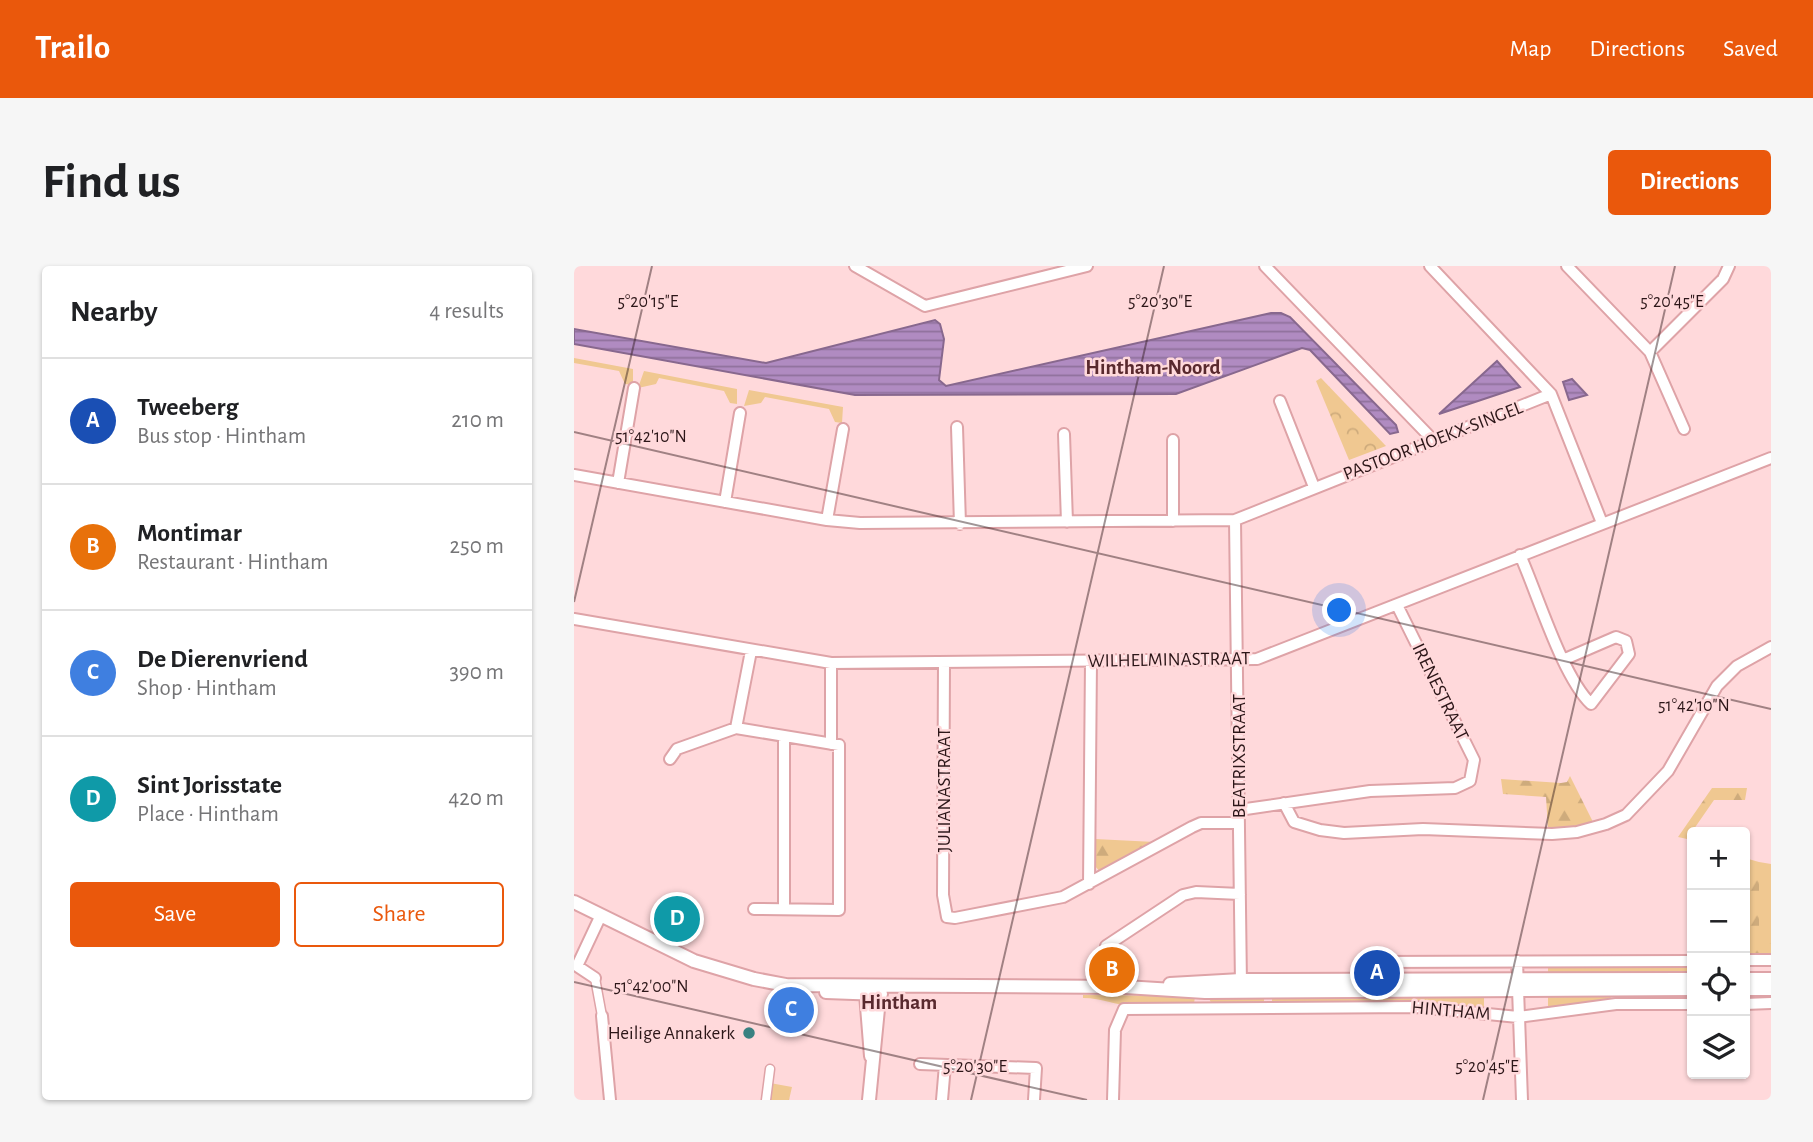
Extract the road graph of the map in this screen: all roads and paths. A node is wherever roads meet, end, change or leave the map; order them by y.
1 (855, 266) edge
2 (1087, 266) edge
3 (1265, 266) edge
4 (1430, 266) edge
5 (1567, 266) edge
6 (1729, 266) edge
7 (1650, 352) junction
8 (635, 388) dead end
9 (1551, 394) junction
10 (1280, 401) dead end
11 (740, 413) dead end
12 (957, 427) dead end
13 (843, 429) dead end
14 (1684, 429) dead end
15 (1064, 435) dead end
16 (1172, 440) dead end
17 (1434, 441) junction
18 (1771, 458) edge
19 (574, 475) edge
20 (618, 483) junction
21 (1314, 487) junction
22 (724, 502) junction
23 (827, 520) junction
24 (1235, 520) junction
25 (1173, 521) junction
26 (1067, 522) junction
27 (1602, 523) junction
28 (960, 524) junction
29 (1520, 555) junction
30 (1397, 605) junction
31 (574, 619) edge
32 (1771, 647) edge
33 (751, 651) junction
34 (1565, 659) junction
35 (1239, 660) junction
36 (1091, 661) junction
37 (944, 662) junction
38 (831, 663) junction
39 (736, 728) junction
40 (784, 736) junction
41 (831, 744) junction
42 (670, 759) dead end
43 (1284, 803) junction
44 (1239, 810) junction
45 (1239, 823) junction
46 (1089, 884) junction
47 (1240, 894) junction
48 (574, 902) edge
49 (754, 909) dead end
50 (784, 909) junction
51 (601, 915) junction
52 (1106, 946) dead end
53 (1750, 960) edge
54 (1771, 960) edge
55 (1517, 961) junction
56 (1687, 961) edge
57 (595, 978) joint
58 (1687, 979) edge
59 (1750, 979) edge
60 (1771, 979) edge
61 (1362, 980) junction
62 (1518, 984) junction
63 (1241, 986) junction
64 (1687, 989) edge
65 (1750, 989) edge
66 (1771, 989) edge
67 (872, 992) junction
68 (1750, 1003) edge
69 (1771, 1003) edge
70 (1687, 1004) edge
71 (602, 1016) joint
72 (1518, 1017) junction
73 (920, 1064) dead end
74 (945, 1065) junction
75 (770, 1069) dead end
76 (610, 1100) edge
77 (766, 1100) edge
78 (869, 1100) edge
79 (942, 1100) edge
80 (1034, 1100) edge
81 (1113, 1100) edge
82 (1521, 1100) edge

1 - 2 street
3 - 17 street
4 - 9 street
5 - 7 street
6 - 7 street
7 - 14 street
8 - 20 street
9 - 17 street, PASTOOR HOEKX-SINGEL
9 - 27 street
10 - 21 street
11 - 22 street
12 - 28 street
13 - 23 street
15 - 26 street
16 - 25 street
17 - 21 street, PASTOOR HOEKX-SINGEL
18 - 27 street, WILHELMINASTRAAT
19 - 20 street, PASTOOR HOEKX-SINGEL
20 - 22 street, PASTOOR HOEKX-SINGEL
21 - 24 street, PASTOOR HOEKX-SINGEL
22 - 23 street, PASTOOR HOEKX-SINGEL
23 - 28 street, PASTOOR HOEKX-SINGEL
24 - 25 street, PASTOOR HOEKX-SINGEL
24 - 35 street, BEATRIXSTRAAT
25 - 26 street, PASTOOR HOEKX-SINGEL
26 - 28 street, PASTOOR HOEKX-SINGEL
27 - 29 street, WILHELMINASTRAAT
29 - 30 street, WILHELMINASTRAAT
29 - 34 street
30 - 35 street, WILHELMINASTRAAT
30 - 43 street, IRENESTRAAT
31 - 33 street, WILHELMINASTRAAT
32 - 43 street
33 - 38 street, WILHELMINASTRAAT
33 - 39 street
34 - 34 street
35 - 36 street, WILHELMINASTRAAT
35 - 44 street, BEATRIXSTRAAT
36 - 37 street, WILHELMINASTRAAT
36 - 46 street
37 - 38 street, WILHELMINASTRAAT
37 - 46 street, JULIANASTRAAT
38 - 41 street
39 - 40 street
39 - 42 street
40 - 41 street
40 - 50 street
41 - 50 street
43 - 44 street
44 - 45 street, BEATRIXSTRAAT
45 - 46 street
45 - 47 street, BEATRIXSTRAAT
47 - 52 street
47 - 63 street, BEATRIXSTRAAT
48 - 51 street, HINTHAM
49 - 50 street
51 - 57 street
51 - 67 street, HINTHAM
53 - 54 street
55 - 56 street
55 - 61 street
55 - 62 street
57 - 71 street
58 - 62 street, HINTHAM
59 - 60 street
61 - 62 street, HINTHAM
61 - 63 street, HINTHAM
62 - 63 street, HINTHAM
62 - 64 street, HINTHAM
62 - 72 street
63 - 67 street, HINTHAM
65 - 66 street
67 - 78 street
68 - 69 street
70 - 72 street, HINTHAM
71 - 76 street
72 - 81 street, HINTHAM
72 - 82 street
73 - 74 street
74 - 79 street
74 - 80 street
75 - 77 street

